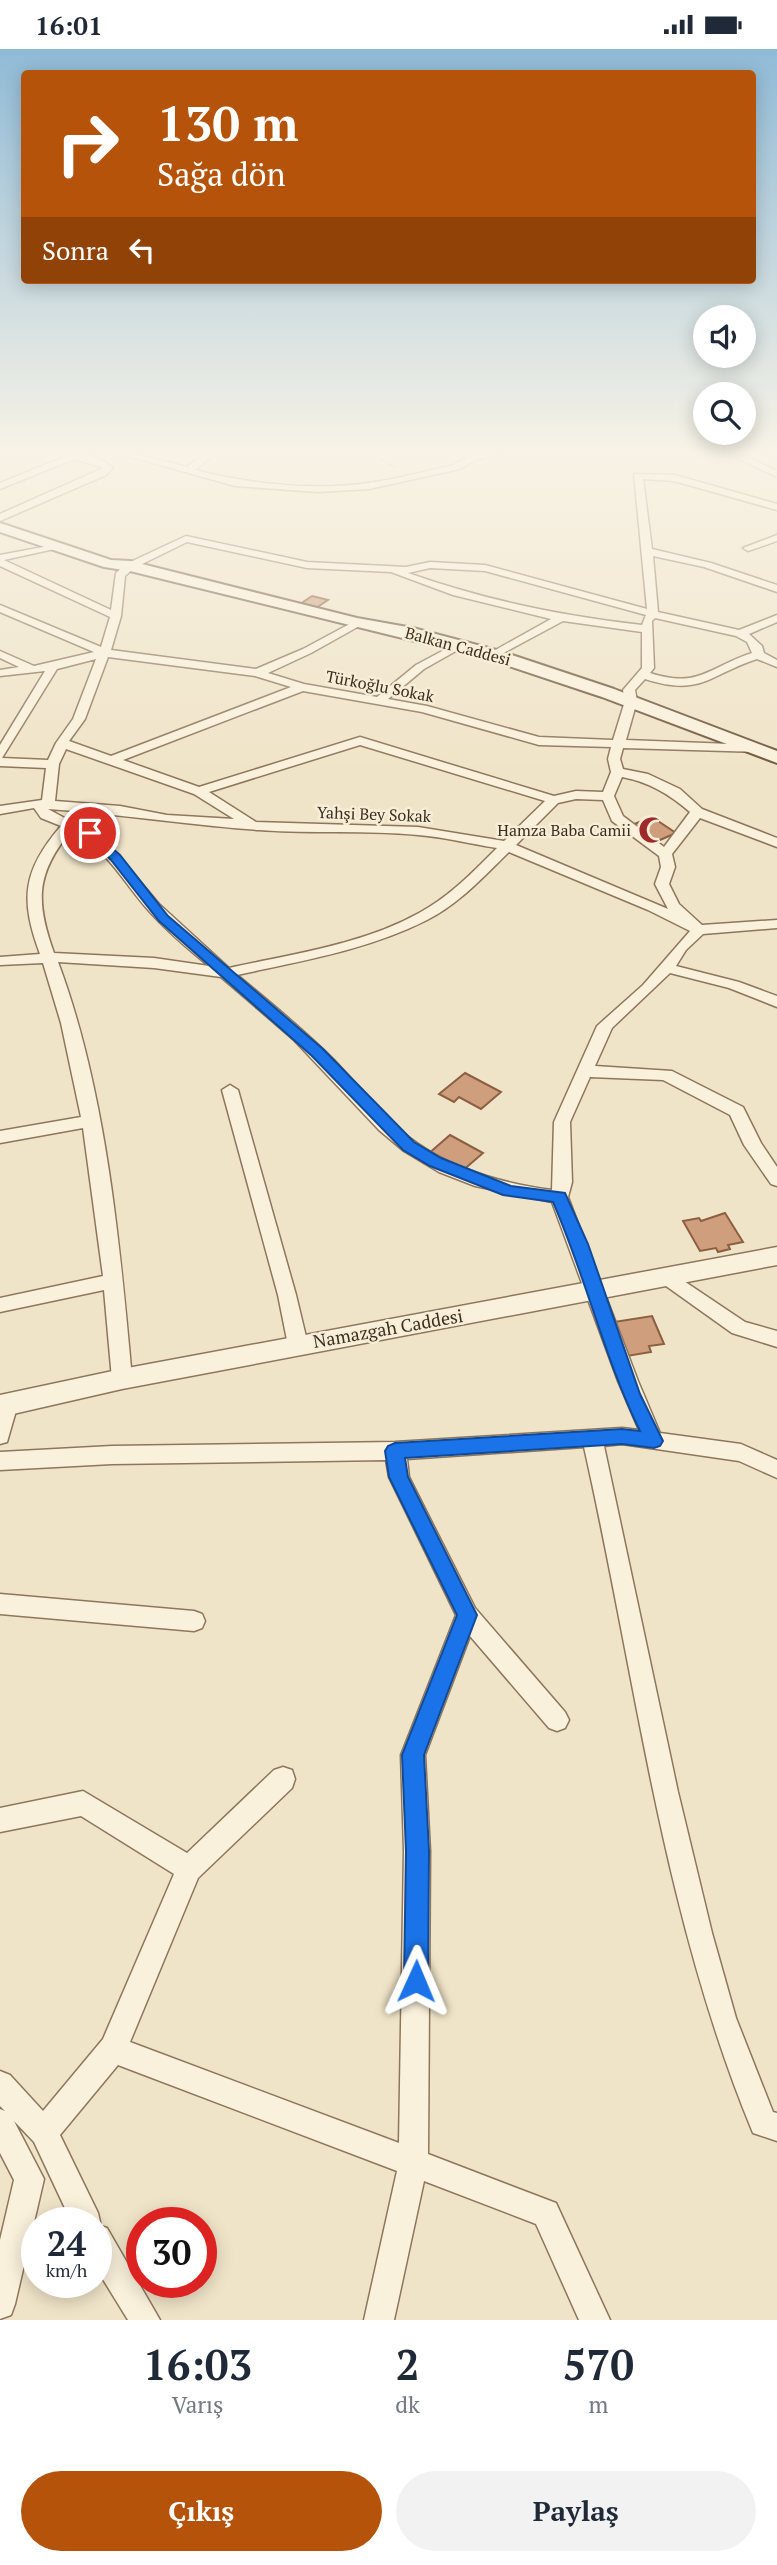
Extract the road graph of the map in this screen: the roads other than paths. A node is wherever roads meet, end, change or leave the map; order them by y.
1 (88, 557) edge
2 (112, 557) edge
3 (149, 557) edge
4 (270, 557) edge
5 (647, 557) edge
6 (674, 557) edge
7 (0, 560) edge
8 (130, 566) junction
9 (389, 569) junction
10 (777, 589) edge
11 (0, 608) edge
12 (653, 614) junction
13 (116, 616) junction
14 (562, 617) junction
15 (777, 618) edge
16 (357, 623) junction
17 (646, 629) junction
18 (740, 634) junction
19 (459, 645) junction
20 (105, 653) junction
21 (0, 654) edge
22 (494, 655) junction
23 (758, 655) junction
24 (777, 664) edge
25 (53, 667) junction
26 (33, 669) junction
27 (0, 673) edge
28 (257, 673) junction
29 (645, 675) junction
30 (302, 687) junction
31 (379, 701) junction
32 (631, 701) junction
33 (62, 743) junction
34 (619, 743) junction
35 (757, 749) junction
36 (0, 755) edge
37 (777, 757) edge
38 (109, 761) junction
39 (0, 762) edge
40 (53, 764) junction
41 (617, 772) junction
42 (199, 791) junction
43 (608, 796) junction
44 (554, 800) junction
45 (37, 804) junction
46 (0, 810) edge
47 (697, 812) junction
48 (69, 825) junction
49 (255, 827) junction
50 (777, 843) edge
51 (507, 846) junction
52 (665, 854) junction
53 (777, 924) edge
54 (699, 930) junction
55 (46, 957) junction
56 (0, 961) edge
57 (667, 968) junction
58 (226, 972) junction
59 (777, 1002) edge
60 (584, 1071) junction
61 (230, 1090) dead end
62 (90, 1121) junction
63 (0, 1137) edge
64 (777, 1180) edge
65 (559, 1197) junction
66 (777, 1256) edge
67 (666, 1276) junction
68 (114, 1281) junction
69 (594, 1290) junction
70 (0, 1305) edge
71 (777, 1339) edge
72 (298, 1345) junction
73 (122, 1379) junction
74 (4, 1405) edge
75 (0, 1436) edge
76 (592, 1438) junction
77 (654, 1441) junction
78 (395, 1451) junction
79 (0, 1461) edge
80 (777, 1469) edge
81 (0, 1604) edge
82 (467, 1615) junction
83 (194, 1621) dead end
84 (557, 1720) dead end
85 (283, 1779) dead end
86 (0, 1820) edge
87 (189, 1869) junction
88 (113, 2049) junction
89 (0, 2085) edge
90 (0, 2123) edge
91 (777, 2127) edge
92 (44, 2132) junction
93 (413, 2163) junction
94 (80, 2207) edge
95 (112, 2265) edge
96 (0, 2305) edge
97 (145, 2320) edge
98 (379, 2320) edge
99 (595, 2320) edge

1 - 8 main road, Balkan Caddesi
2 - 8 main road, Balkan Caddesi
3 - 8 street
4 - 9 street
5 - 12 street
6 - 10 street
7 - 13 street
8 - 13 street
8 - 16 main road, Balkan Caddesi
9 - 12 street
9 - 14 street
11 - 20 street
12 - 17 street
12 - 18 street
13 - 20 street
14 - 17 street
14 - 22 street
15 - 18 street
16 - 19 main road, Balkan Caddesi
16 - 28 street
17 - 29 street
18 - 23 street
19 - 22 main road, Balkan Caddesi
19 - 31 street
20 - 25 street, Türkoğlu Sokak
20 - 28 street, Türkoğlu Sokak
20 - 33 street
21 - 26 street
22 - 32 main road, Balkan Caddesi
23 - 24 street
23 - 29 street
25 - 26 street, Türkoğlu Sokak
25 - 36 street
26 - 27 street, Türkoğlu Sokak
28 - 30 street, Türkoğlu Sokak
29 - 32 street
30 - 31 street, Türkoğlu Sokak
30 - 38 street
31 - 34 street, Türkoğlu Sokak
32 - 34 street
32 - 35 main road, Balkan Caddesi
33 - 38 street
33 - 40 street
34 - 35 street, Türkoğlu Sokak
34 - 41 street
35 - 37 main road, Balkan Caddesi
38 - 42 street
39 - 40 street
40 - 45 street
41 - 43 street
41 - 47 street
42 - 44 street
42 - 49 street
43 - 44 street
43 - 52 street
44 - 51 street
45 - 46 street, Yahşi Bey Sokak
45 - 48 street
45 - 49 street, Yahşi Bey Sokak
47 - 50 street
47 - 52 street
48 - 55 street
48 - 58 street
49 - 51 street, Yahşi Bey Sokak
51 - 54 street, Yahşi Bey Sokak
51 - 58 street
52 - 54 street
53 - 54 street
54 - 57 street
55 - 56 street
55 - 58 street
55 - 62 street
57 - 59 street
57 - 60 street
58 - 65 street
60 - 64 street
60 - 65 street
61 - 72 street
62 - 63 street
62 - 68 street
65 - 69 street
66 - 67 street, Namazgah Caddesi
67 - 69 street, Namazgah Caddesi
67 - 71 street
68 - 70 street
68 - 73 street
69 - 72 street, Namazgah Caddesi
69 - 77 street
72 - 73 street, Namazgah Caddesi
73 - 74 street, Namazgah Caddesi
74 - 75 street
76 - 77 street
76 - 78 street
76 - 91 street
77 - 80 street
78 - 79 street
78 - 82 street
81 - 83 street
82 - 84 street
82 - 93 street
85 - 87 street
86 - 87 street
87 - 88 street
88 - 92 street
88 - 93 street
89 - 92 street
90 - 96 street
92 - 94 street
93 - 98 street
93 - 99 street
95 - 97 street

